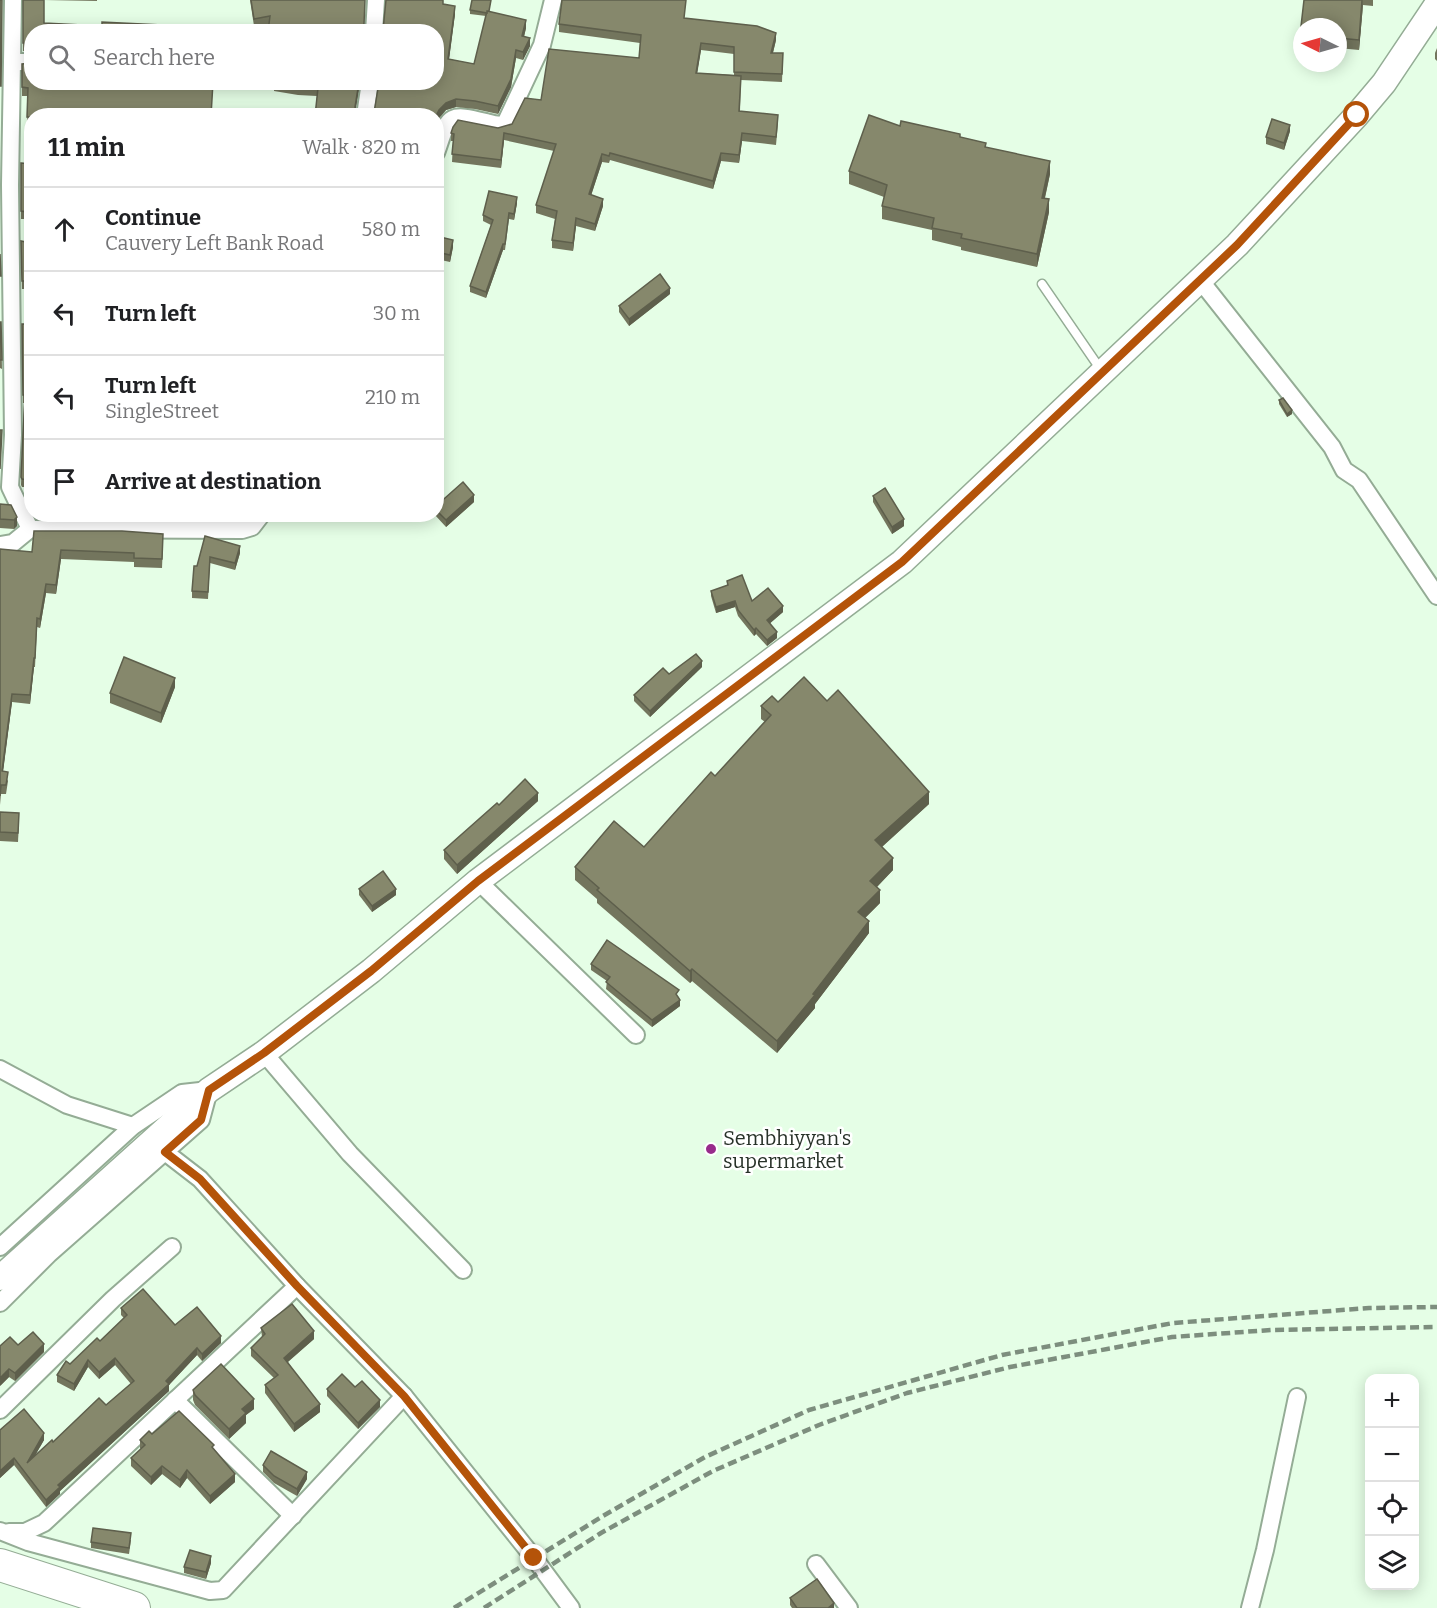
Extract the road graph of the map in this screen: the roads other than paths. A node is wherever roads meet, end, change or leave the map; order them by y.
1 (13, 0) edge
2 (376, 0) edge
3 (553, 0) edge
4 (1437, 4) edge
5 (374, 24) edge
6 (12, 62) junction
7 (24, 62) edge
8 (369, 90) edge
9 (366, 108) edge
10 (444, 130) edge
11 (5, 184) edge
12 (1200, 280) junction
13 (1042, 284) dead end
14 (1095, 363) junction
15 (6, 435) edge
16 (5, 487) edge
17 (24, 519) edge
18 (26, 522) edge
19 (256, 522) edge
20 (30, 529) junction
21 (0, 545) edge
22 (1437, 596) edge
23 (478, 881) junction
24 (636, 1035) dead end
25 (264, 1053) junction
26 (0, 1069) edge
27 (209, 1090) junction
28 (133, 1126) junction
29 (165, 1152) junction
30 (0, 1247) edge
31 (172, 1247) dead end
32 (463, 1270) dead end
33 (0, 1278) edge
34 (297, 1286) junction
35 (0, 1303) edge
36 (404, 1396) junction
37 (1297, 1397) dead end
38 (175, 1400) junction
39 (0, 1410) edge
40 (292, 1516) junction
41 (0, 1531) edge
42 (816, 1564) dead end
43 (0, 1565) edge
44 (0, 1585) edge
45 (71, 1608) edge
46 (134, 1608) edge
47 (571, 1608) edge
48 (849, 1608) edge
49 (1250, 1608) edge

1 - 6 street
2 - 5 street
3 - 10 street
4 - 12 main road
6 - 7 street
6 - 11 street
8 - 9 street
11 - 15 street
12 - 14 main road
12 - 22 street
13 - 14 lane
14 - 23 main road
15 - 16 street
16 - 17 street
18 - 20 street
19 - 20 street
20 - 21 street
23 - 24 street
23 - 25 main road
25 - 27 main road
25 - 32 street
26 - 28 street
27 - 28 street
27 - 29 street
27 - 33 main road
28 - 30 street
29 - 34 street
29 - 35 street
31 - 39 street
34 - 36 street
34 - 38 street
36 - 40 street
36 - 47 street
37 - 49 street
38 - 40 street
38 - 41 street
40 - 41 street
42 - 48 street
43 - 46 highway
44 - 45 highway

